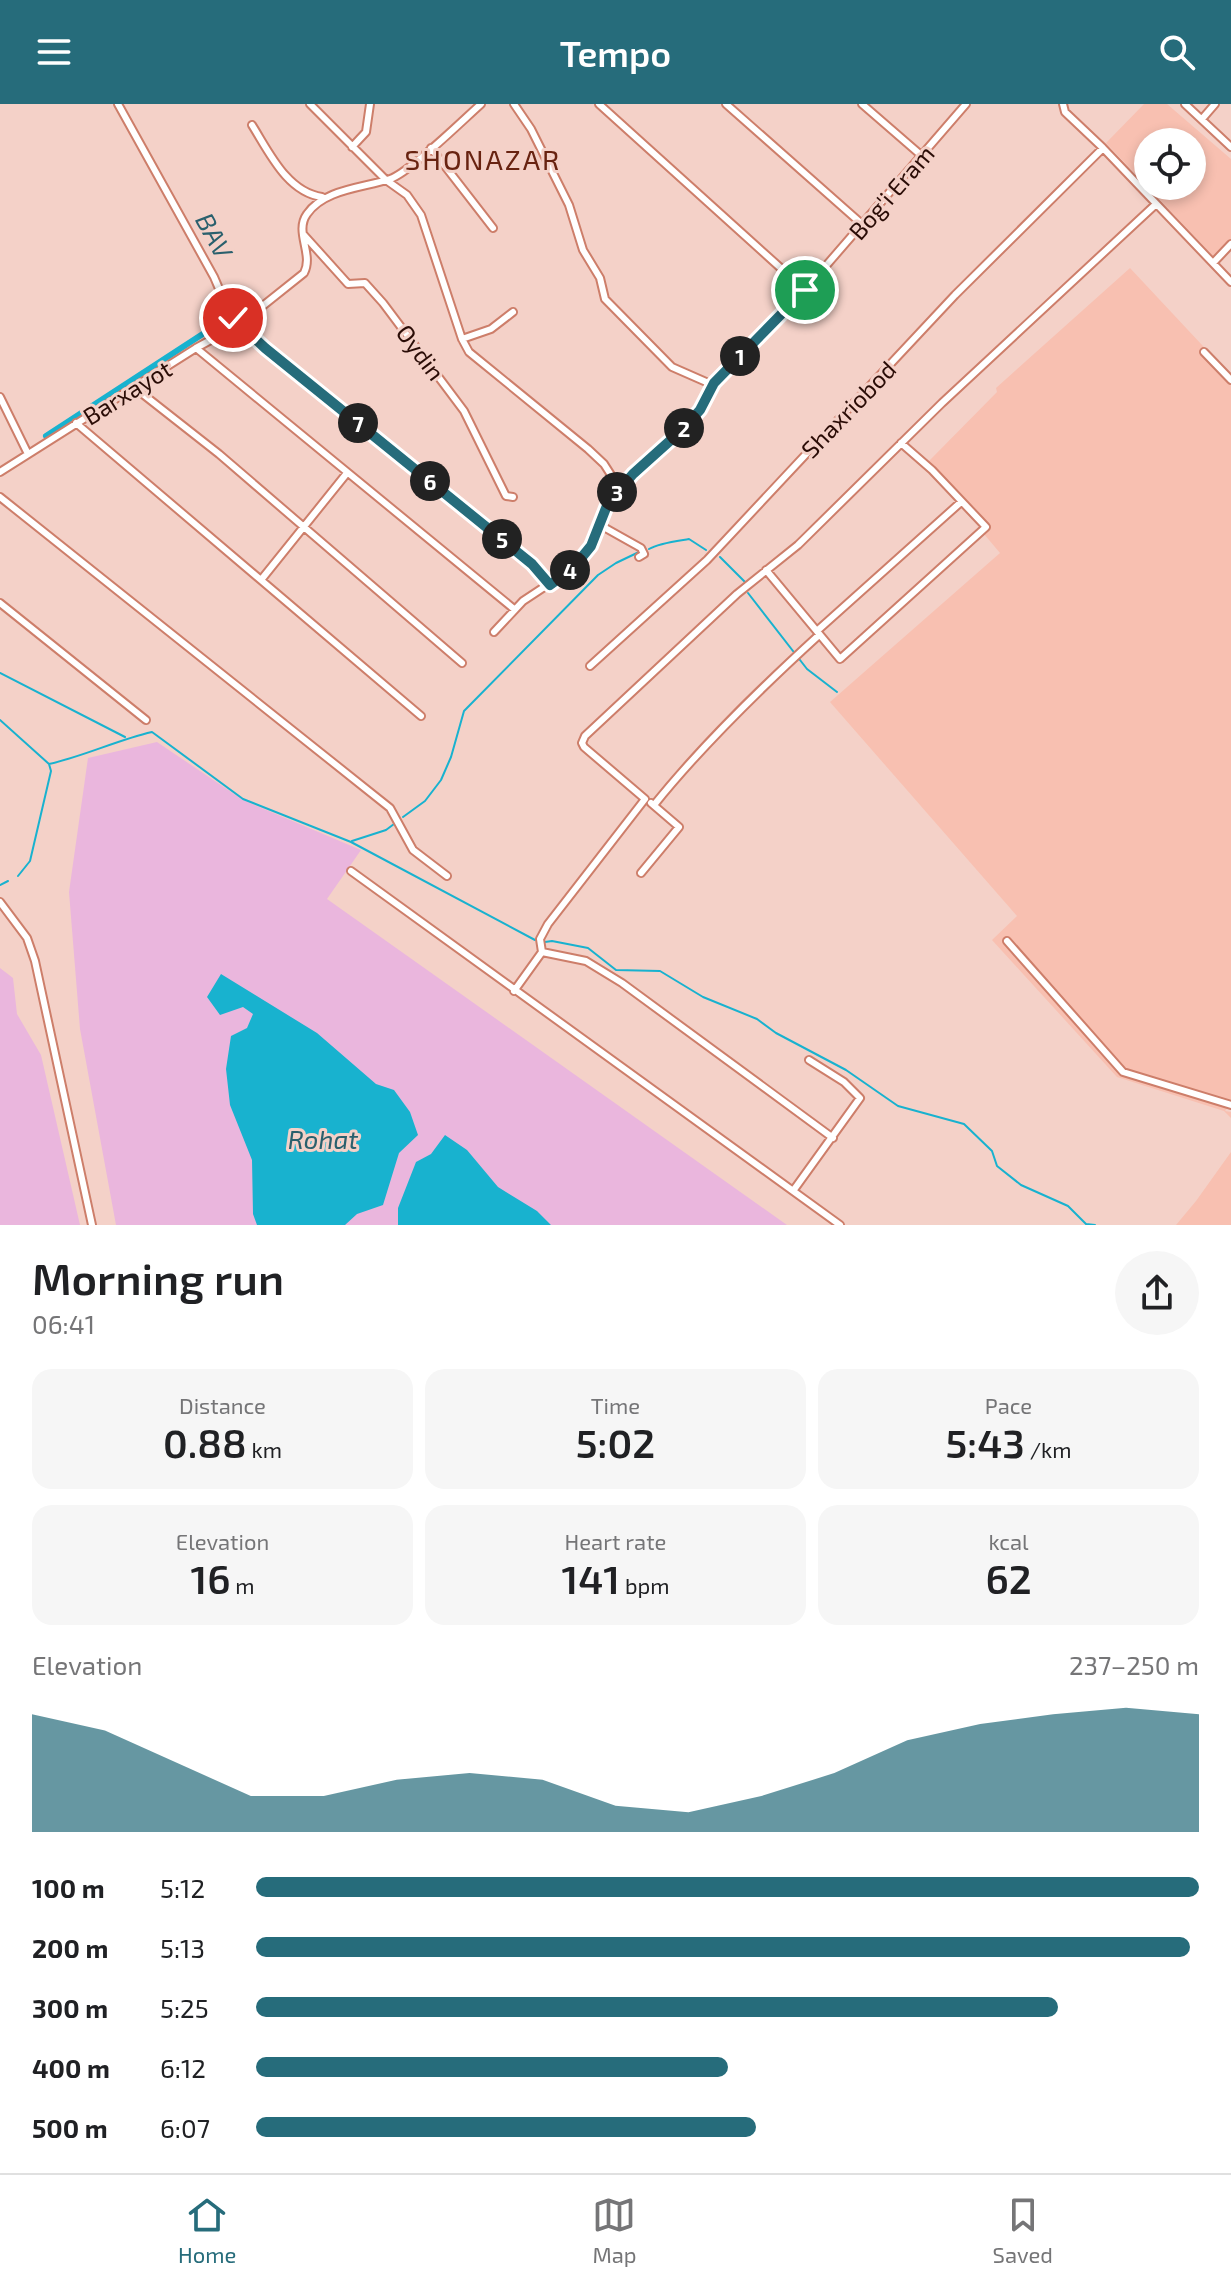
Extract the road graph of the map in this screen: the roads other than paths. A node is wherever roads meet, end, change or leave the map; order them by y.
1 (118, 104) edge
2 (310, 104) edge
3 (370, 104) edge
4 (479, 104) edge
5 (514, 104) edge
6 (599, 104) edge
7 (726, 104) edge
8 (862, 104) edge
9 (966, 104) edge
10 (1185, 104) edge
11 (1215, 104) edge
12 (1065, 105) edge
13 (1202, 119) junction
14 (252, 125) dead end
15 (352, 147) junction
16 (1231, 147) edge
17 (431, 148) junction
18 (1103, 148) junction
19 (922, 156) junction
20 (386, 180) junction
21 (322, 197) junction
22 (1155, 205) junction
23 (863, 225) junction
24 (493, 228) dead end
25 (302, 233) junction
26 (1231, 244) edge
27 (1213, 263) junction
28 (1231, 282) edge
29 (805, 290) junction
30 (513, 312) dead end
31 (240, 324) junction
32 (462, 339) junction
33 (196, 348) junction
34 (1204, 352) dead end
35 (1231, 380) edge
36 (713, 385) junction
37 (135, 388) junction
38 (0, 397) edge
39 (76, 423) junction
40 (901, 443) junction
41 (28, 454) junction
42 (0, 472) edge
43 (347, 473) junction
44 (620, 489) junction
45 (0, 497) edge
46 (513, 497) dead end
47 (961, 502) junction
48 (600, 525) junction
49 (304, 528) junction
50 (639, 557) dead end
51 (766, 570) junction
52 (261, 580) junction
53 (550, 585) junction
54 (0, 603) edge
55 (514, 609) junction
56 (494, 632) dead end
57 (819, 633) junction
58 (462, 663) dead end
59 (590, 666) dead end
60 (421, 716) dead end
61 (146, 720) dead end
62 (645, 799) junction
63 (654, 805) junction
64 (351, 871) dead end
65 (641, 873) dead end
66 (447, 876) dead end
67 (0, 902) edge
68 (1007, 941) dead end
69 (542, 952) junction
70 (514, 991) junction
71 (809, 1060) dead end
72 (1231, 1105) edge
73 (833, 1138) junction
74 (793, 1191) junction
75 (92, 1225) edge
76 (840, 1225) edge

1 - 31 street
2 - 15 street
3 - 15 street
4 - 17 street
5 - 36 street
6 - 29 street
7 - 23 street
8 - 19 street
9 - 19 street, Bog'i Eram
10 - 13 street
11 - 13 street
12 - 18 street
13 - 16 street
14 - 21 street
15 - 20 street
17 - 20 street
17 - 24 street
18 - 22 street
18 - 59 street, Shaxriobod
19 - 23 street, Bog'i Eram
20 - 21 street
20 - 32 street
21 - 25 street
22 - 27 street
22 - 40 street
23 - 29 street, Bog'i Eram
25 - 31 street, Barxayot
25 - 46 street, Oydin
26 - 27 street
27 - 28 street
29 - 36 street, Bog'i Eram
30 - 32 street
31 - 33 street, Barxayot
31 - 53 street
32 - 44 street
33 - 37 street, Barxayot
33 - 43 street
34 - 35 street
36 - 44 street, Bog'i Eram
37 - 39 street, Barxayot
37 - 49 street
38 - 41 street
39 - 41 street, Barxayot
39 - 52 street
40 - 47 street
40 - 51 street
41 - 42 street, Barxayot
43 - 49 street
43 - 55 street
44 - 48 street, Bog'i Eram
45 - 66 street
47 - 57 street
47 - 57 street
48 - 50 street
48 - 53 street, Bog'i Eram
49 - 52 street
49 - 58 street
51 - 57 street
51 - 62 street
52 - 60 street
53 - 55 street, Bog'i Eram
54 - 61 street
55 - 56 street, Bog'i Eram
57 - 63 street
62 - 63 street
62 - 69 street
63 - 65 street
64 - 70 street
67 - 75 street
68 - 72 street
69 - 70 street
69 - 73 street
70 - 74 street
71 - 73 street
73 - 74 street
74 - 76 street

